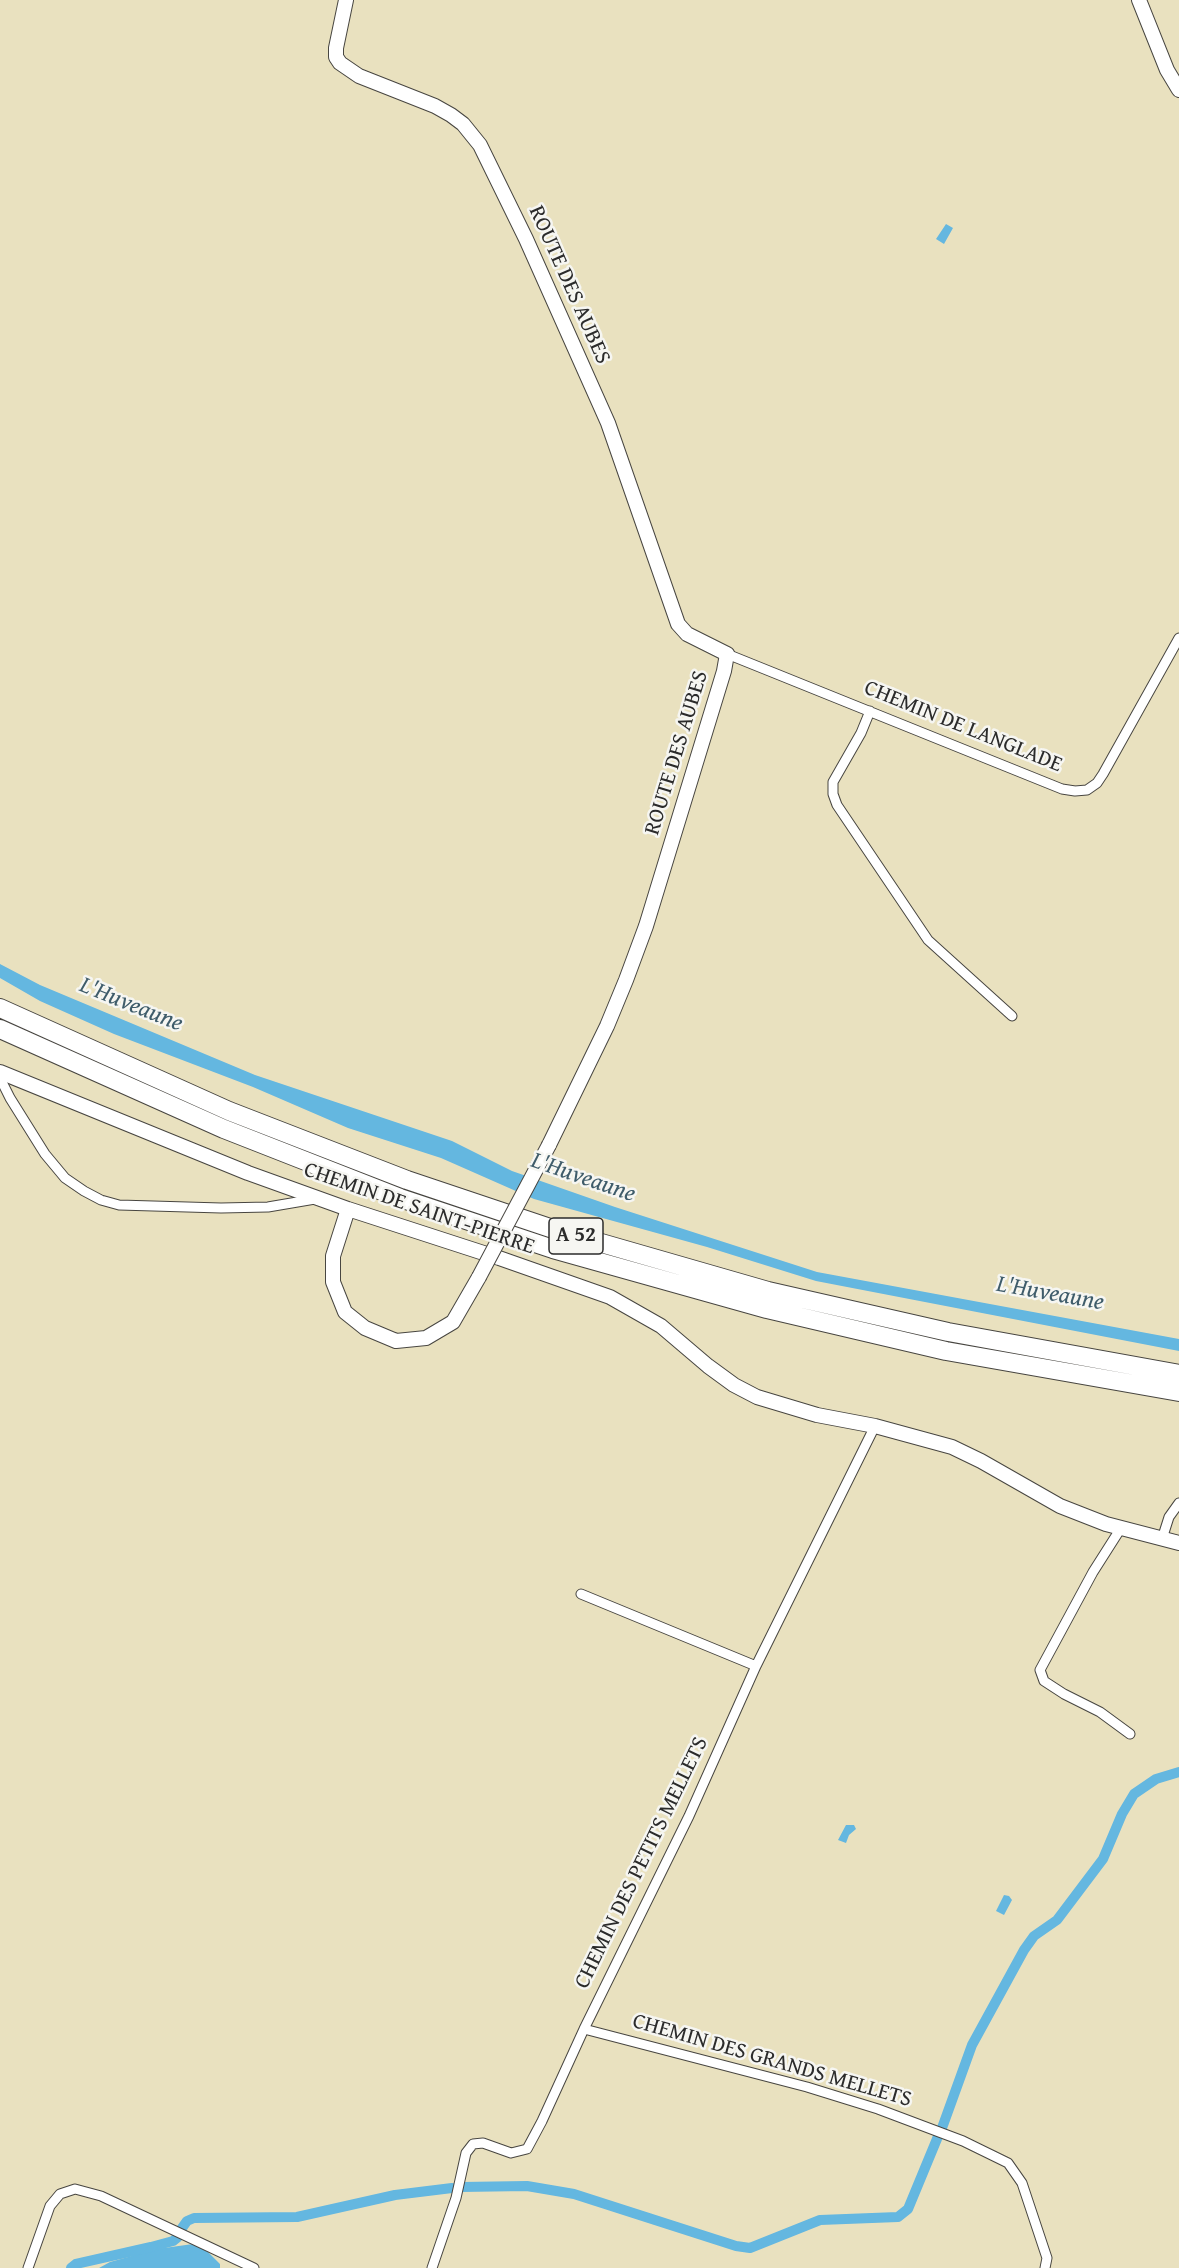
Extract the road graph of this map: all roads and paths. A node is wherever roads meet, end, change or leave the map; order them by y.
1 (346, 0) edge
2 (1139, 0) edge
3 (1179, 90) edge
4 (1179, 638) edge
5 (727, 654) junction
6 (870, 711) junction
7 (0, 1008) edge
8 (1011, 1016) dead end
9 (0, 1029) edge
10 (0, 1072) edge
11 (0, 1078) edge
12 (318, 1198) junction
13 (348, 1209) junction
14 (1179, 1374) edge
15 (1179, 1392) edge
16 (875, 1426) junction
17 (1179, 1503) edge
18 (1121, 1528) junction
19 (1162, 1539) junction
20 (1179, 1544) edge
21 (581, 1594) dead end
22 (756, 1666) junction
23 (1130, 1734) dead end
24 (584, 2029) junction
25 (28, 2268) edge
26 (254, 2268) edge
27 (432, 2268) edge
28 (1045, 2268) edge

1 - 5 street, ROUTE DES AUBES
2 - 3 street
4 - 6 street, CHEMIN DE LANGLADE
5 - 6 street, CHEMIN DE LANGLADE
5 - 13 street, ROUTE DES AUBES, bridge
6 - 8 street
7 - 14 highway, A 52
9 - 15 highway, A 52
10 - 12 street, CHEMIN DE SAINT-PIERRE
11 - 12 street
12 - 13 street, CHEMIN DE SAINT-PIERRE
13 - 16 street, CHEMIN DE SAINT-PIERRE
16 - 18 street, CHEMIN DE SAINT-PIERRE
16 - 22 street, CHEMIN DES PETITS MELLETS
17 - 19 street
18 - 19 street, CHEMIN DE SAINT-PIERRE
18 - 23 street
19 - 20 street, CHEMIN DE SAINT-PIERRE
21 - 22 street
22 - 24 street, CHEMIN DES PETITS MELLETS
24 - 27 street, CHEMIN DES PETITS MELLETS
24 - 28 street, CHEMIN DES GRANDS MELLETS
25 - 26 street

